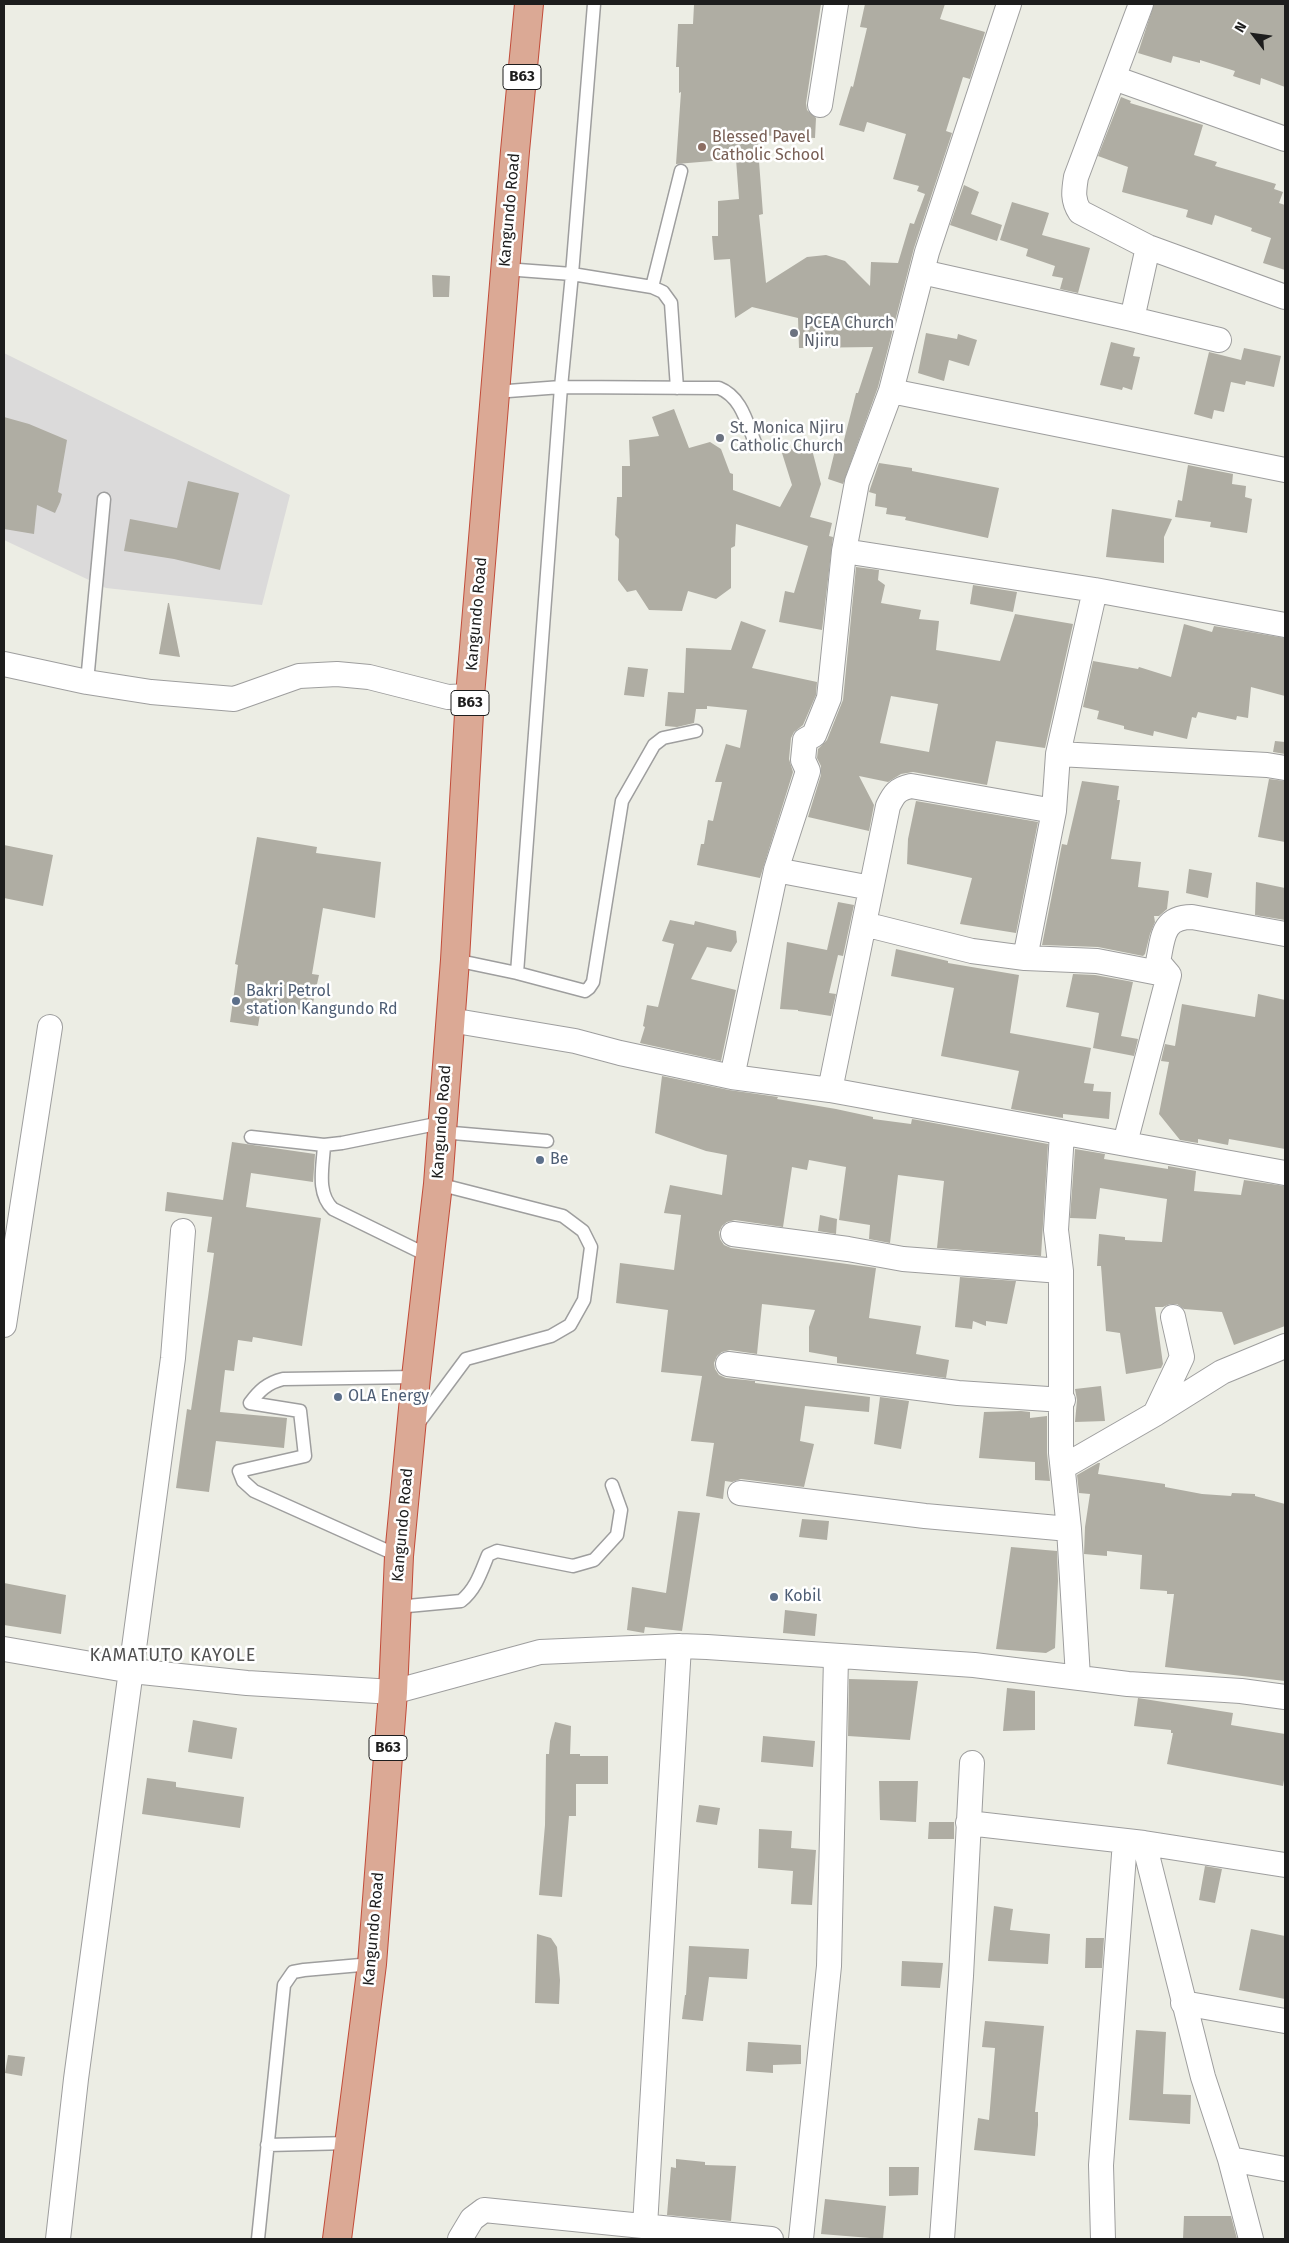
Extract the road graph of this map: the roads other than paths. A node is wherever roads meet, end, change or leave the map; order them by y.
1 (529, 4) edge
2 (594, 4) edge
3 (836, 4) edge
4 (1009, 4) edge
5 (1141, 4) edge
6 (1114, 78) junction
7 (820, 105) dead end
8 (1285, 139) edge
9 (681, 171) dead end
10 (1148, 247) junction
11 (505, 268) junction
12 (922, 272) junction
13 (572, 274) junction
14 (652, 287) junction
15 (1285, 297) edge
16 (1132, 319) junction
17 (1219, 340) dead end
18 (561, 387) junction
19 (677, 388) junction
20 (891, 391) junction
21 (495, 392) junction
22 (756, 445) dead end
23 (1285, 470) edge
24 (104, 498) dead end
25 (844, 552) junction
26 (1095, 590) junction
27 (1285, 625) edge
28 (4, 664) edge
29 (87, 682) junction
30 (470, 696) junction
31 (696, 731) dead end
32 (1058, 754) junction
33 (1285, 768) edge
34 (1054, 811) junction
35 (776, 870) junction
36 (871, 888) junction
37 (864, 924) junction
38 (1285, 934) edge
39 (1025, 958) junction
40 (455, 960) junction
41 (517, 973) junction
42 (1168, 975) junction
43 (450, 1020) junction
44 (50, 1027) dead end
45 (732, 1077) junction
46 (830, 1090) junction
47 (441, 1127) junction
48 (1062, 1133) junction
49 (251, 1137) dead end
50 (547, 1141) dead end
51 (1125, 1143) junction
52 (324, 1145) junction
53 (1285, 1173) edge
54 (438, 1184) junction
55 (183, 1230) dead end
56 (734, 1234) dead end
57 (429, 1256) junction
58 (1061, 1271) junction
59 (1173, 1317) dead end
60 (4, 1325) edge
61 (1285, 1346) edge
62 (728, 1364) dead end
63 (416, 1377) junction
64 (1063, 1400) junction
65 (1155, 1414) junction
66 (411, 1432) junction
67 (1063, 1467) junction
68 (612, 1486) dead end
69 (740, 1493) dead end
70 (1069, 1529) junction
71 (399, 1556) junction
72 (396, 1607) junction
73 (679, 1646) junction
74 (4, 1649) edge
75 (836, 1657) junction
76 (132, 1671) junction
77 (1078, 1676) junction
78 (392, 1692) junction
79 (1285, 1697) edge
80 (972, 1763) dead end
81 (968, 1823) junction
82 (1135, 1842) junction
83 (1285, 1865) edge
84 (372, 1964) junction
85 (1184, 2003) junction
86 (1285, 2021) edge
87 (350, 2143) junction
88 (266, 2145) junction
89 (1230, 2159) junction
90 (1285, 2170) edge
91 (645, 2226) junction
92 (58, 2239) edge
93 (258, 2239) edge
94 (337, 2239) edge
95 (460, 2239) edge
96 (762, 2239) edge
97 (801, 2239) edge
98 (942, 2239) edge
99 (1104, 2239) edge
100 (1251, 2239) edge

1 - 11 highway, Kangundo Road / B63
2 - 13 lane
3 - 7 street
4 - 12 street
5 - 6 street
6 - 8 street
6 - 10 street
9 - 14 lane
10 - 15 street
10 - 16 street
11 - 13 lane
11 - 21 highway, Kangundo Road / B63
12 - 16 street
12 - 20 street
13 - 14 lane
13 - 18 lane
14 - 19 lane
16 - 17 street
18 - 19 lane
18 - 21 lane
18 - 41 lane
19 - 22 lane
20 - 23 street
20 - 25 street
21 - 30 highway, Kangundo Road / B63
24 - 29 lane
25 - 26 street
25 - 35 street
26 - 27 street
26 - 32 street
28 - 29 street
29 - 30 street
30 - 40 highway, Kangundo Road / B63
31 - 41 lane
32 - 33 street
32 - 34 street
34 - 36 street
34 - 39 street
35 - 36 street
35 - 45 street
36 - 37 street
37 - 39 street
37 - 46 street
38 - 42 street
39 - 42 street
40 - 41 lane
40 - 43 highway, Kangundo Road / B63
42 - 51 street
43 - 45 street
43 - 47 highway, Kangundo Road / B63
44 - 60 street
45 - 46 street
46 - 48 street
47 - 50 lane
47 - 52 lane
47 - 54 highway, Kangundo Road / B63
48 - 51 street
48 - 58 street
49 - 52 lane
51 - 53 street
52 - 57 lane
54 - 57 highway, Kangundo Road / B63
54 - 66 lane
55 - 76 street
56 - 58 street
57 - 63 highway, Kangundo Road / B63
58 - 64 street
59 - 65 street
61 - 65 street
62 - 64 street
63 - 66 highway, Kangundo Road / B63
63 - 71 lane
64 - 67 street
65 - 67 street
66 - 71 highway, Kangundo Road / B63
67 - 70 street
68 - 72 lane
69 - 70 street
70 - 77 street
71 - 72 highway, Kangundo Road / B63
72 - 78 highway, Kangundo Road / B63
73 - 75 street
73 - 78 street
73 - 91 street
74 - 76 street
75 - 77 street
75 - 97 street
76 - 78 street
76 - 92 street
77 - 79 street
78 - 84 highway, Kangundo Road / B63
80 - 81 street
81 - 82 street
81 - 98 street
82 - 83 street
82 - 85 street
82 - 99 street
84 - 87 highway, Kangundo Road / B63
84 - 88 lane
85 - 86 street
85 - 89 street
87 - 88 lane
87 - 94 highway, Kangundo Road / B63
88 - 93 lane
89 - 90 street
89 - 100 street
91 - 95 street
91 - 96 street

